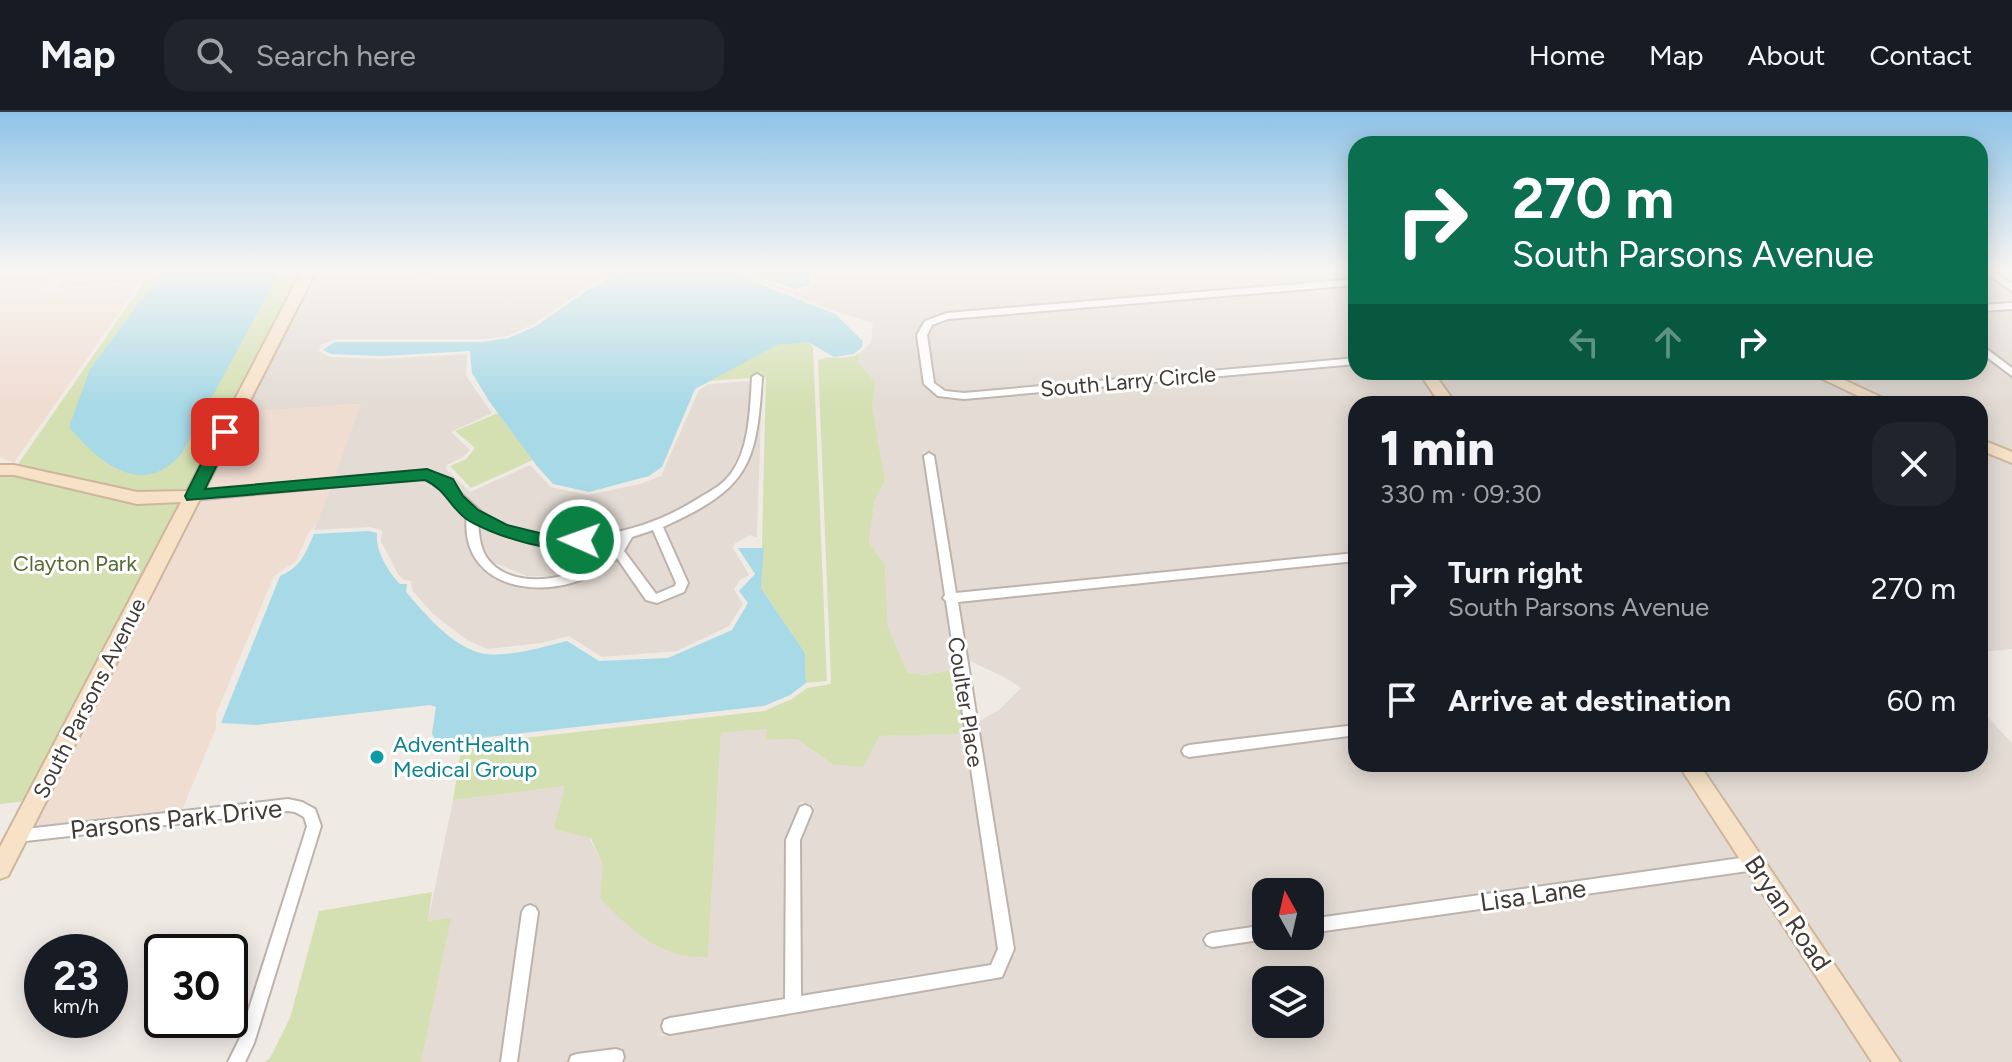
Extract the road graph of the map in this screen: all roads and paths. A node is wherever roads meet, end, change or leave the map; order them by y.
1 (286, 315) edge
2 (955, 315) edge
3 (1988, 354) edge
4 (1348, 362) edge
5 (2012, 373) edge
6 (757, 377) dead end
7 (1833, 380) edge
8 (1870, 396) edge
9 (1988, 448) edge
10 (929, 456) dead end
11 (2012, 458) edge
12 (5, 467) edge
13 (193, 496) junction
14 (472, 515) junction
15 (656, 525) junction
16 (628, 533) junction
17 (619, 552) junction
18 (1348, 558) edge
19 (949, 598) junction
20 (1348, 731) edge
21 (1189, 751) dead end
22 (1693, 772) edge
23 (805, 811) dead end
24 (17, 836) junction
25 (1755, 863) junction
26 (0, 869) edge
27 (530, 912) dead end
28 (1324, 924) edge
29 (1252, 934) edge
30 (1212, 940) dead end
31 (793, 1006) junction
32 (670, 1026) dead end
33 (616, 1057) dead end
34 (236, 1062) edge
35 (509, 1062) edge
36 (577, 1062) edge
37 (1887, 1062) edge

1 - 13 street, South Parsons Avenue
2 - 4 street, South Larry Circle
3 - 5 street
6 - 15 street
7 - 8 street
9 - 11 street
10 - 19 street, Coulter Place
12 - 13 street
13 - 14 street
13 - 24 street, South Parsons Avenue
14 - 16 street
14 - 17 street
15 - 16 street
15 - 17 street
16 - 17 street
18 - 19 street
19 - 31 street, Coulter Place
20 - 21 street
22 - 25 street, Bryan Road
23 - 31 street
24 - 26 street, South Parsons Avenue
24 - 34 street, Parsons Park Drive
25 - 28 street, Lisa Lane
25 - 37 street, Bryan Road
27 - 35 street
29 - 30 street
31 - 32 street
33 - 36 street

